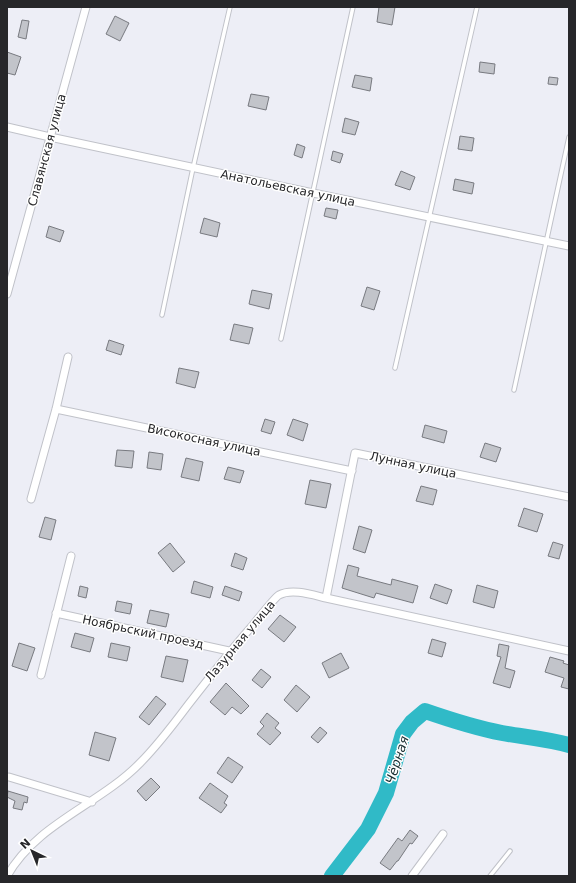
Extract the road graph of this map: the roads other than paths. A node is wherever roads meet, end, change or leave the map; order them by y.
1 (86, 7) edge
2 (230, 7) edge
3 (353, 7) edge
4 (477, 7) edge
5 (7, 127) edge
6 (50, 137) junction
7 (569, 137) edge
8 (193, 168) junction
9 (313, 193) junction
10 (429, 217) junction
11 (546, 241) junction
12 (569, 246) edge
13 (7, 294) edge
14 (162, 315) dead end
15 (281, 339) dead end
16 (68, 357) dead end
17 (394, 368) dead end
18 (514, 390) dead end
19 (56, 409) junction
20 (352, 471) junction
21 (569, 497) edge
22 (31, 499) dead end
23 (71, 556) dead end
24 (326, 598) junction
25 (56, 613) junction
26 (229, 651) junction
27 (569, 651) edge
28 (40, 675) dead end
29 (9, 777) dead end
30 (92, 802) junction
31 (443, 834) dead end
32 (510, 851) dead end
33 (7, 876) edge
34 (412, 876) edge
35 (490, 876) edge

1 - 6 street, Славянская улица
2 - 8 lane
3 - 9 lane
4 - 10 lane
5 - 6 street, Анатольевская улица
6 - 8 street, Анатольевская улица
6 - 13 street, Славянская улица
7 - 11 lane
8 - 9 street, Анатольевская улица
8 - 14 lane
9 - 10 street, Анатольевская улица
9 - 15 lane
10 - 11 street, Анатольевская улица
10 - 17 lane
11 - 12 street, Анатольевская улица
11 - 18 lane
16 - 19 street
19 - 20 street, Високосная улица
19 - 22 street
20 - 21 street, Лунная улица
20 - 24 street, Лунная улица
23 - 25 street
24 - 26 street, Лазурная улица
24 - 27 street, Лазурная улица
25 - 26 street, Ноябрьский проезд
25 - 28 street
26 - 30 street, Лазурная улица
29 - 30 street
30 - 33 street, Лазурная улица
31 - 34 street
32 - 35 lane

